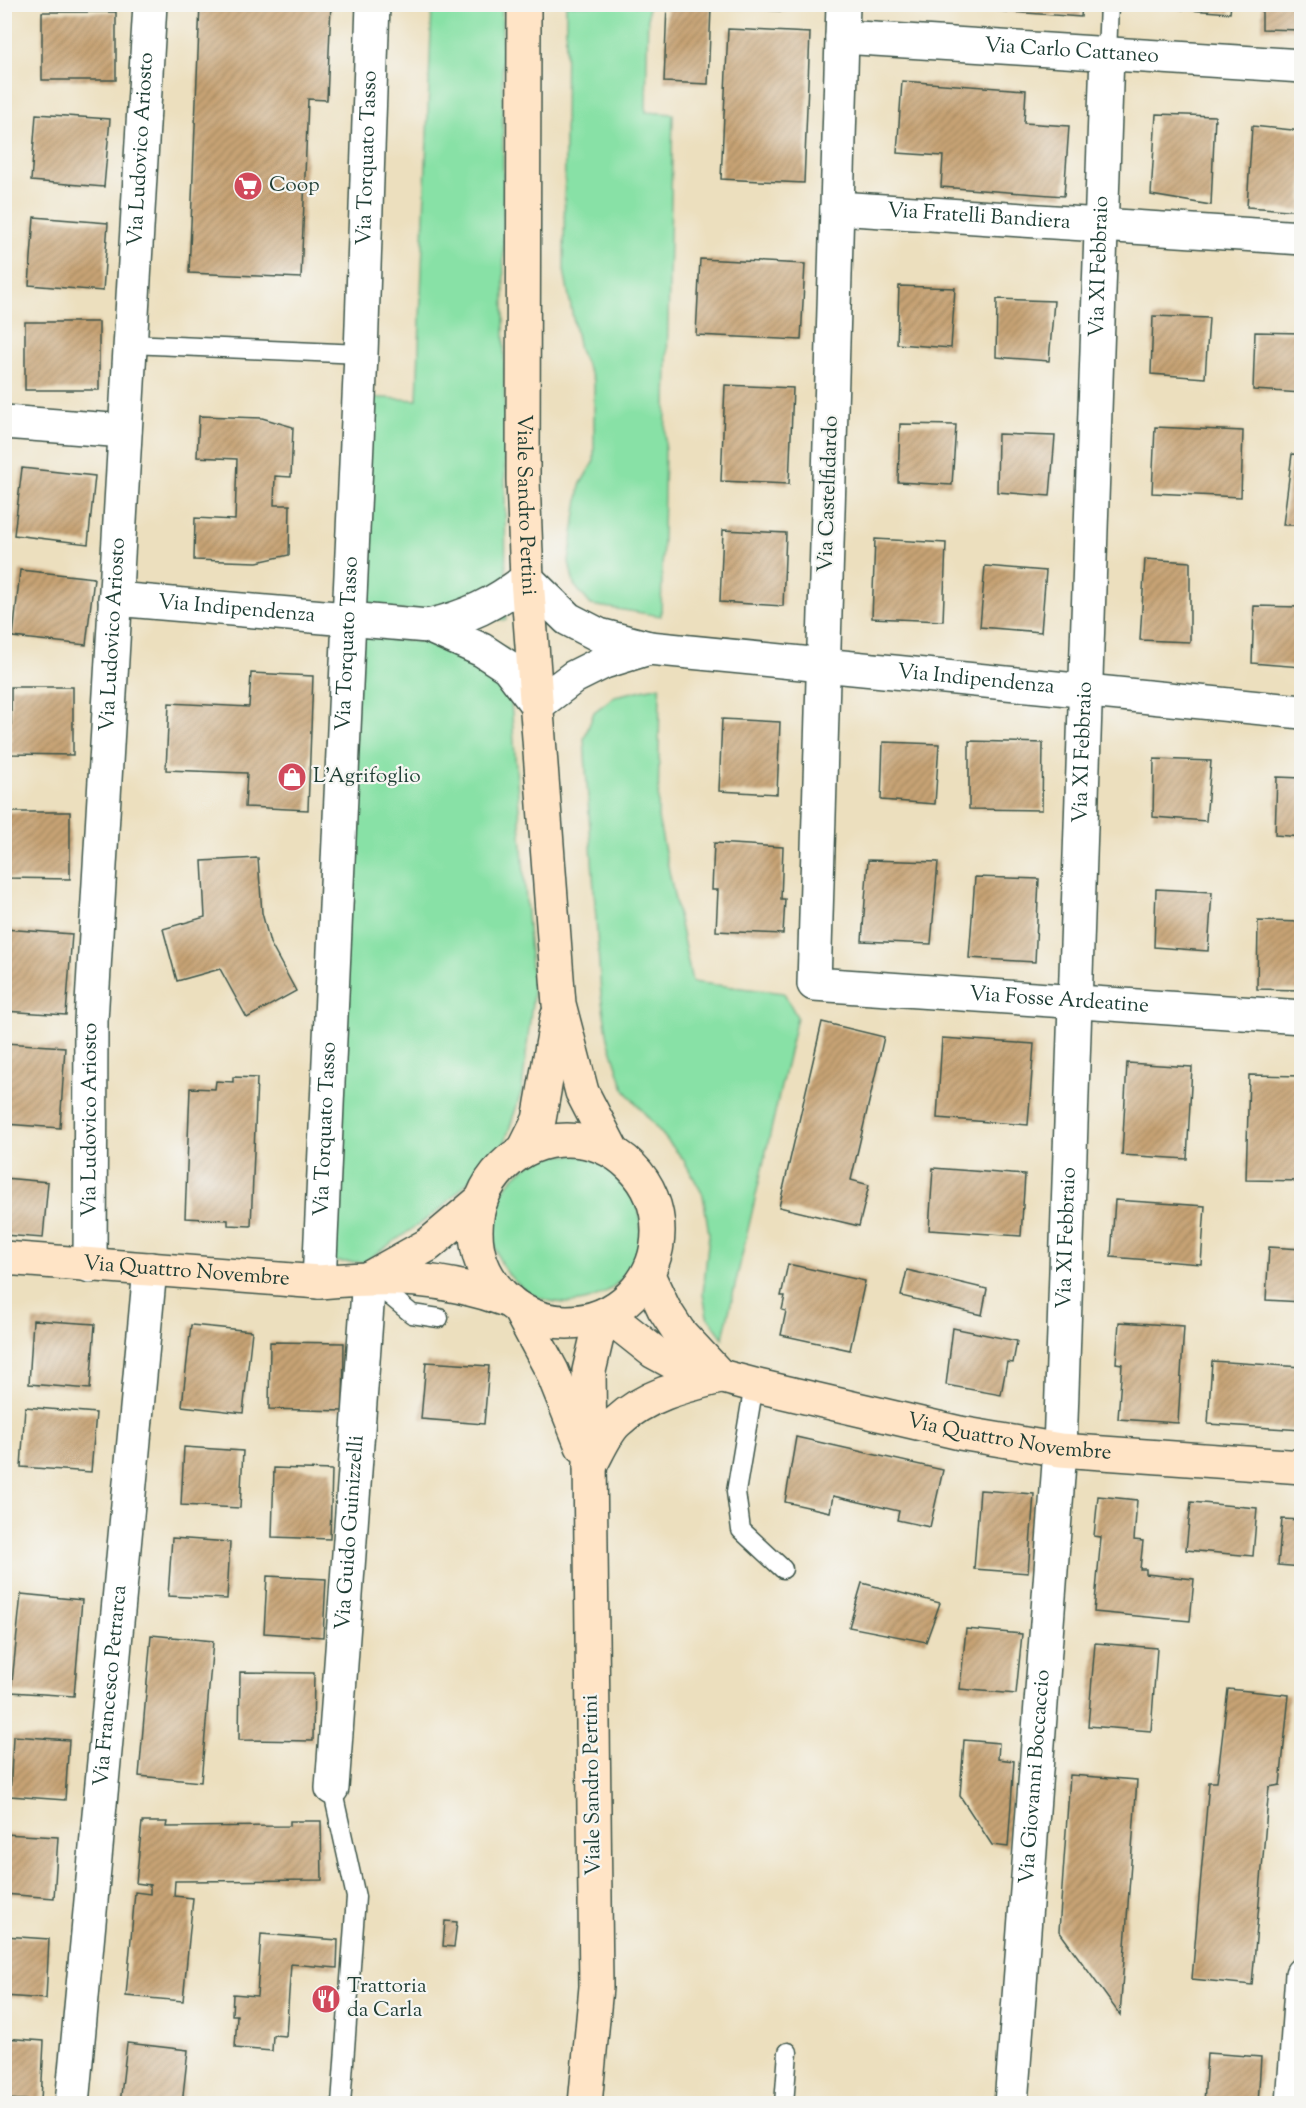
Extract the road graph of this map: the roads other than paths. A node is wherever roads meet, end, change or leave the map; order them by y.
1 (150, 4) edge
2 (373, 4) edge
3 (524, 4) edge
4 (843, 4) edge
5 (1109, 4) edge
6 (842, 37) junction
7 (1107, 54) junction
8 (1302, 66) edge
9 (837, 208) junction
10 (1102, 225) junction
11 (1302, 238) edge
12 (130, 344) junction
13 (361, 354) junction
14 (4, 422) edge
15 (125, 431) junction
16 (527, 579) junction
17 (115, 599) junction
18 (349, 619) junction
19 (428, 626) junction
20 (649, 648) junction
21 (824, 666) junction
22 (1086, 691) junction
23 (537, 705) junction
24 (1302, 712) edge
25 (814, 984) joint
26 (1075, 1001) junction
27 (559, 1004) junction
28 (1302, 1017) edge
29 (525, 1148) junction
30 (612, 1150) junction
31 (480, 1201) junction
32 (4, 1258) edge
33 (90, 1266) junction
34 (150, 1269) junction
35 (648, 1275) junction
36 (369, 1278) junction
37 (319, 1282) junction
38 (514, 1305) junction
39 (604, 1315) junction
40 (439, 1318) dead end
41 (721, 1377) junction
42 (754, 1385) junction
43 (1060, 1450) junction
44 (590, 1466) junction
45 (1302, 1467) edge
46 (783, 1569) dead end
47 (332, 1788) joint
48 (1302, 1974) edge
49 (788, 2052) dead end
50 (72, 2103) edge
51 (341, 2103) edge
52 (585, 2103) edge
53 (784, 2103) edge
54 (1011, 2103) edge
55 (1293, 2103) edge

1 - 12 street, Via Ludovico Ariosto
2 - 13 street, Via Torquato Tasso
3 - 16 main road, Viale Sandro Pertini
4 - 6 street, Via Castelfidardo
5 - 7 lane
6 - 7 street, Via Carlo Cattaneo
6 - 9 street, Via Castelfidardo
7 - 8 street, Via Carlo Cattaneo
7 - 10 street, Via XI Febbraio
9 - 10 street, Via Fratelli Bandiera
9 - 21 street, Via Castelfidardo
10 - 11 street, Via Fratelli Bandiera
10 - 22 street, Via XI Febbraio
12 - 13 lane
12 - 15 street, Via Ludovico Ariosto
13 - 18 street, Via Torquato Tasso
14 - 15 street
15 - 17 street, Via Ludovico Ariosto
16 - 19 street, Via Indipendenza
16 - 20 street, Via Indipendenza
16 - 23 main road, Viale Sandro Pertini
17 - 18 street, Via Indipendenza
17 - 33 street, Via Ludovico Ariosto
18 - 19 street, Via Indipendenza
18 - 37 street, Via Torquato Tasso
19 - 23 street, Via Indipendenza
20 - 21 street, Via Indipendenza
20 - 23 street, Via Indipendenza
21 - 22 street, Via Indipendenza
21 - 25 street, Via Castelfidardo
22 - 24 street, Via Indipendenza
22 - 26 street, Via XI Febbraio
23 - 27 main road, Viale Sandro Pertini
25 - 26 street, Via Fosse Ardeatine
26 - 28 street, Via Fosse Ardeatine
26 - 43 street, Via XI Febbraio
27 - 29 main road, Viale Sandro Pertini
27 - 30 main road, Viale Sandro Pertini
29 - 30 main road, Viale Sandro Pertini
29 - 31 main road, Viale Sandro Pertini
30 - 35 main road, Viale Sandro Pertini
31 - 36 main road
31 - 38 main road, Viale Sandro Pertini
32 - 33 main road, Via Quattro Novembre
33 - 34 main road, Via Quattro Novembre
34 - 37 main road, Via Quattro Novembre
34 - 50 street, Via Francesco Petrarca
35 - 39 main road, Viale Sandro Pertini
35 - 41 main road
36 - 37 main road, Via Quattro Novembre
36 - 38 main road, Via Quattro Novembre
36 - 40 lane
36 - 47 street, Via Guido Guinizzelli
38 - 39 main road, Viale Sandro Pertini
38 - 44 main road, Viale Sandro Pertini
39 - 41 main road, Via Quattro Novembre
39 - 44 main road, Viale Sandro Pertini
41 - 42 main road, Via Quattro Novembre
41 - 44 main road
42 - 43 main road, Via Quattro Novembre
42 - 46 lane
43 - 45 main road, Via Quattro Novembre
43 - 54 street, Via Giovanni Boccaccio
44 - 52 main road, Viale Sandro Pertini
47 - 51 lane
48 - 55 street
49 - 53 lane

